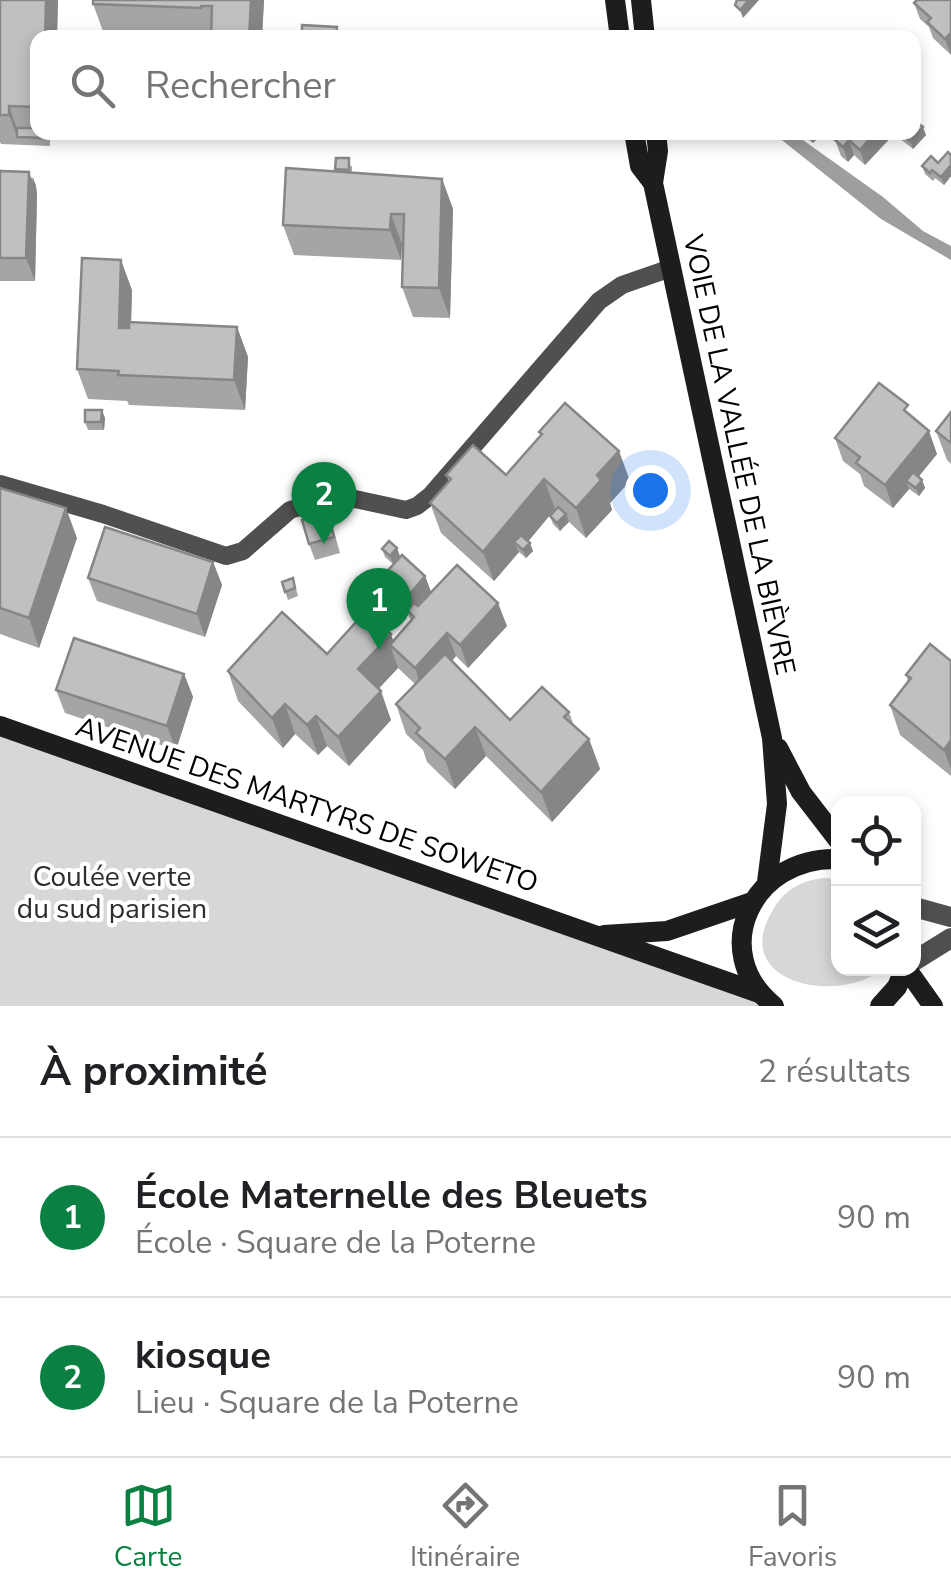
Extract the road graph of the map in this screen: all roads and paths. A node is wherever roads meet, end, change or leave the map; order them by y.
1 (616, 0) edge
2 (628, 0) edge
3 (641, 0) edge
4 (619, 30) edge
5 (631, 30) edge
6 (644, 30) edge
7 (635, 140) edge
8 (657, 140) edge
9 (654, 184) junction
10 (670, 268) junction
11 (0, 484) edge
12 (0, 726) edge
13 (772, 738) junction
14 (831, 831) edge
15 (831, 859) edge
16 (768, 882) junction
17 (752, 902) junction
18 (921, 909) edge
19 (951, 916) edge
20 (595, 935) junction
21 (951, 938) edge
22 (921, 957) edge
23 (902, 976) edge
24 (912, 976) edge
25 (765, 1001) edge
26 (880, 1006) edge
27 (933, 1006) edge

1 - 4 main road
2 - 5 main road
3 - 6 main road
7 - 9 main road, VOIE DE LA VALLÉE DE LA BIÈVRE
8 - 9 main road, VOIE DE LA VALLÉE DE LA BIÈVRE
9 - 10 main road, VOIE DE LA VALLÉE DE LA BIÈVRE
10 - 11 street
10 - 13 main road, VOIE DE LA VALLÉE DE LA BIÈVRE
12 - 20 main road, AVENUE DES MARTYRS DE SOWETO
13 - 14 main road, VOIE DE LA VALLÉE DE LA BIÈVRE
13 - 16 main road, VOIE DE LA VALLÉE DE LA BIÈVRE
15 - 16 main road
16 - 17 main road
17 - 20 main road, AVENUE DES MARTYRS DE SOWETO
17 - 25 main road
18 - 19 street
20 - 25 main road, AVENUE DES MARTYRS DE SOWETO
21 - 22 street
23 - 26 main road
24 - 27 main road

